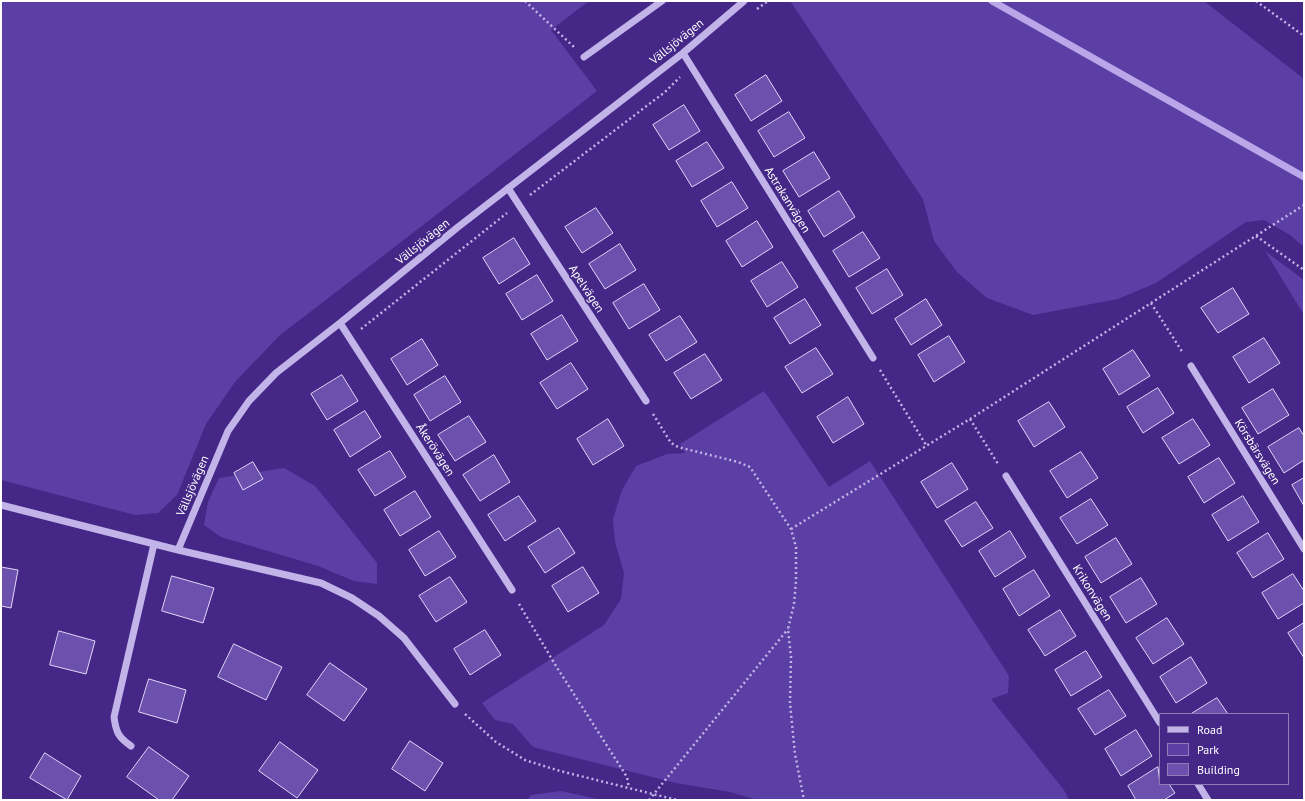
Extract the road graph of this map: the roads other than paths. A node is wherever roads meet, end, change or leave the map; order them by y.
1 (662, 1) edge
2 (730, 1) edge
3 (744, 1) edge
4 (736, 7) junction
5 (683, 53) junction
6 (584, 57) road end
7 (508, 188) junction
8 (340, 323) junction
9 (873, 358) road end
10 (1191, 366) road end
11 (646, 401) road end
12 (1006, 476) road end
13 (1, 505) edge
14 (154, 544) junction
15 (1304, 549) edge
16 (178, 550) junction
17 (512, 590) road end
18 (455, 704) road end
19 (1159, 721) edge
20 (131, 746) dead end
21 (1199, 785) edge
22 (1208, 800) edge

1 - 6 street
2 - 4 street
3 - 4 street, Vällsjövägen
4 - 5 street, Vällsjövägen
5 - 7 street, Vällsjövägen
5 - 9 street, Astrakanvägen
7 - 8 street, Vällsjövägen
7 - 11 street, Apelvägen
8 - 16 street, Vällsjövägen
8 - 17 street, Åkerövägen
10 - 15 street, Körsbärsvägen
12 - 19 street, Krikonvägen
13 - 14 street
14 - 16 street
14 - 20 street
16 - 18 street
21 - 22 street

